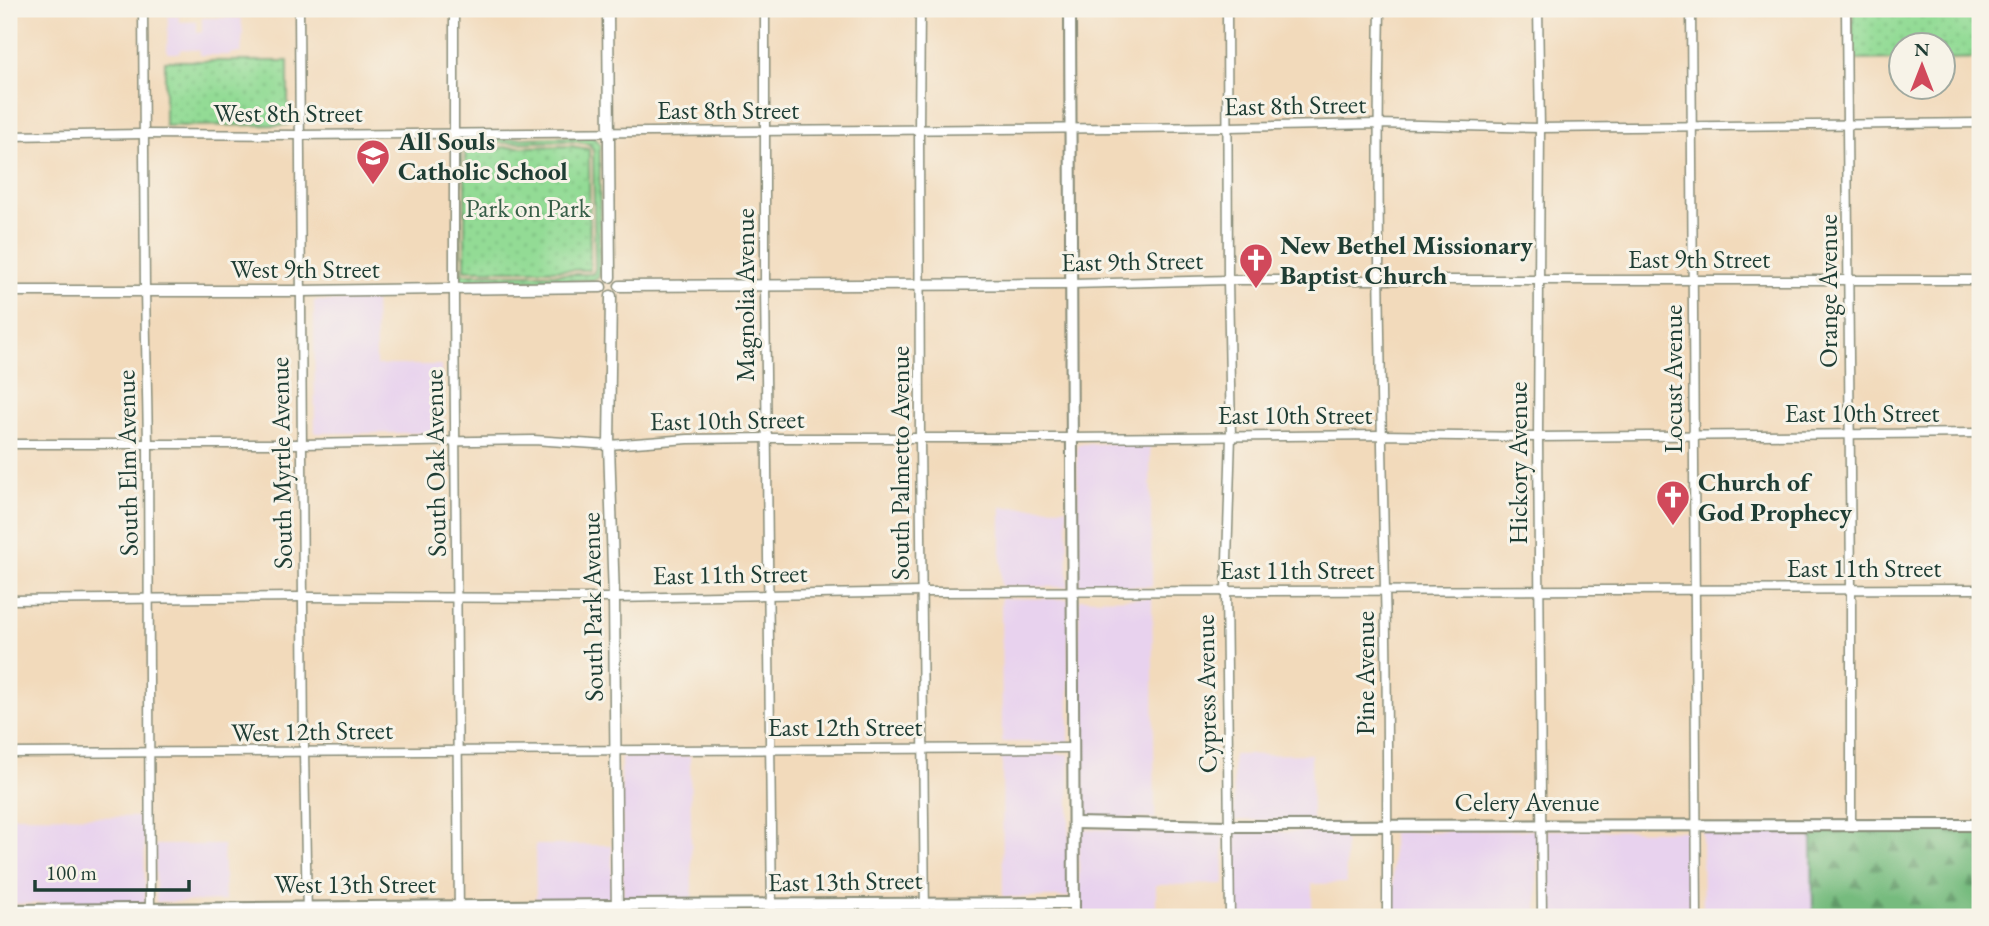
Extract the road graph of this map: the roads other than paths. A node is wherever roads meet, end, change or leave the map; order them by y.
1 (143, 9) edge
2 (299, 9) edge
3 (454, 9) edge
4 (608, 9) edge
5 (765, 9) edge
6 (920, 9) edge
7 (1070, 9) edge
8 (1227, 9) edge
9 (1380, 9) edge
10 (1538, 9) edge
11 (1691, 9) edge
12 (1846, 9) edge
13 (1980, 123) edge
14 (1378, 124) junction
15 (1848, 124) junction
16 (1692, 126) junction
17 (1228, 127) junction
18 (1071, 128) junction
19 (1540, 128) junction
20 (919, 130) junction
21 (766, 131) junction
22 (610, 132) junction
23 (144, 134) junction
24 (454, 134) junction
25 (300, 135) junction
26 (9, 136) edge
27 (610, 277) junction
28 (1539, 279) junction
29 (1848, 279) junction
30 (1380, 280) junction
31 (1980, 280) edge
32 (1228, 281) junction
33 (1694, 281) junction
34 (920, 284) junction
35 (1072, 284) junction
36 (765, 285) junction
37 (620, 286) junction
38 (601, 287) junction
39 (454, 289) junction
40 (145, 290) junction
41 (300, 290) junction
42 (9, 291) edge
43 (611, 296) junction
44 (1980, 433) edge
45 (1694, 434) junction
46 (1850, 434) junction
47 (1381, 435) junction
48 (1231, 436) junction
49 (1538, 437) junction
50 (766, 438) junction
51 (1072, 438) junction
52 (920, 439) junction
53 (455, 440) junction
54 (148, 443) junction
55 (9, 444) edge
56 (303, 444) junction
57 (610, 445) junction
58 (1851, 588) junction
59 (1695, 589) junction
60 (1980, 589) edge
61 (1540, 590) junction
62 (1226, 591) junction
63 (1385, 591) junction
64 (922, 592) junction
65 (1074, 593) junction
66 (768, 594) junction
67 (457, 596) junction
68 (303, 597) junction
69 (614, 597) junction
70 (149, 599) junction
71 (9, 600) edge
72 (923, 747) junction
73 (769, 748) junction
74 (1074, 748) junction
75 (459, 751) junction
76 (616, 751) junction
77 (304, 752) junction
78 (9, 753) edge
79 (149, 754) junction
80 (1074, 823) junction
81 (1542, 824) junction
82 (1697, 825) junction
83 (1851, 825) junction
84 (1980, 825) edge
85 (1228, 826) junction
86 (1387, 826) junction
87 (925, 903) junction
88 (1074, 903) junction
89 (617, 905) junction
90 (9, 910) edge
91 (772, 911) edge
92 (307, 912) edge
93 (459, 912) edge
94 (150, 913) edge
95 (617, 917) edge
96 (925, 917) edge
97 (1074, 917) edge
98 (1230, 917) edge
99 (1387, 917) edge
100 (1542, 917) edge
101 (1697, 917) edge

1 - 23 street, South Elm Avenue
2 - 25 street, South Myrtle Avenue
3 - 24 street, South Oak Avenue
4 - 22 street
5 - 21 street, Magnolia Avenue
6 - 20 street, South Palmetto Avenue
7 - 18 main road
8 - 17 street, Cypress Avenue
9 - 14 street, Pine Avenue
10 - 19 street, Hickory Avenue
11 - 16 street, Locust Avenue
12 - 15 street, Orange Avenue
13 - 15 street, East 8th Street
14 - 17 street, East 8th Street
14 - 19 street, East 8th Street
14 - 30 street, Pine Avenue
15 - 16 street, East 8th Street
15 - 29 street, Orange Avenue
16 - 19 street, East 8th Street
16 - 33 street, Locust Avenue
17 - 18 street, East 8th Street
17 - 32 street, Cypress Avenue
18 - 20 street, East 8th Street
18 - 35 main road
19 - 28 street, Hickory Avenue
20 - 21 street, East 8th Street
20 - 34 street, South Palmetto Avenue
21 - 22 street, East 8th Street
21 - 36 street, Magnolia Avenue
22 - 24 street, West 8th Street
22 - 27 street
23 - 25 street, West 8th Street
23 - 26 street, West 8th Street
23 - 40 street, South Elm Avenue
24 - 25 street, West 8th Street
24 - 39 street, South Oak Avenue
25 - 41 street, South Myrtle Avenue
27 - 37 street
27 - 38 street
28 - 30 street, East 9th Street
28 - 33 street, East 9th Street
28 - 49 street, Hickory Avenue
29 - 31 street, East 9th Street
29 - 33 street, East 9th Street
29 - 46 street, Orange Avenue
30 - 32 street, East 9th Street
30 - 47 street, Pine Avenue
32 - 35 street, East 9th Street
32 - 48 street, Cypress Avenue
33 - 45 street, Locust Avenue
34 - 35 street, East 9th Street
34 - 36 street, East 9th Street
34 - 52 street, South Palmetto Avenue
35 - 51 main road
36 - 37 street, East 9th Street
36 - 50 street, Magnolia Avenue
37 - 43 street
38 - 39 street, West 9th Street
38 - 43 street
39 - 41 street, West 9th Street
39 - 53 street, South Oak Avenue
40 - 41 street, West 9th Street
40 - 42 street, West 9th Street
40 - 54 street, South Elm Avenue
41 - 56 street, South Myrtle Avenue
43 - 57 street, South Park Avenue
44 - 46 street, East 10th Street
45 - 46 street, East 10th Street
45 - 49 street, East 10th Street
45 - 59 street, Locust Avenue
46 - 58 street, Orange Avenue
47 - 48 street, East 10th Street
47 - 49 street, East 10th Street
47 - 63 street, Pine Avenue
48 - 51 street, East 10th Street
48 - 62 street, Cypress Avenue
49 - 61 street, Hickory Avenue
50 - 52 street, East 10th Street
50 - 57 street, East 10th Street
50 - 66 street, Magnolia Avenue
51 - 52 street, East 10th Street
51 - 65 main road
52 - 64 street, South Palmetto Avenue
53 - 56 street, East 10th Street
53 - 57 street, East 10th Street
53 - 67 street, South Oak Avenue
54 - 55 street, East 10th Street
54 - 56 street, East 10th Street
54 - 70 street, South Elm Avenue
56 - 68 street, South Myrtle Avenue
57 - 69 street, South Park Avenue
58 - 59 street, East 11th Street
58 - 60 street, East 11th Street
58 - 83 street, Orange Avenue
59 - 61 street, East 11th Street
59 - 82 street, Locust Avenue
61 - 63 street, East 11th Street
61 - 81 street, Hickory Avenue
62 - 63 street, East 11th Street
62 - 65 street, East 11th Street
62 - 85 street, Cypress Avenue
63 - 86 street, Pine Avenue
64 - 65 street, East 11th Street
64 - 66 street, East 11th Street
64 - 72 street, South Palmetto Avenue
65 - 74 main road
66 - 69 street, East 11th Street
66 - 73 street, Magnolia Avenue
67 - 68 street, East 11th Street
67 - 69 street, East 11th Street
67 - 75 street, South Oak Avenue
68 - 70 street, East 11th Street
68 - 77 street, South Myrtle Avenue
69 - 76 street, South Park Avenue
70 - 71 street, East 11th Street
70 - 79 street, South Elm Avenue
72 - 73 street, East 12th Street
72 - 74 street, East 12th Street
72 - 87 street, South Palmetto Avenue
73 - 76 street, East 12th Street
73 - 91 street, Magnolia Avenue
74 - 80 main road
75 - 76 street, West 12th Street
75 - 77 street, West 12th Street
75 - 93 street, South Oak Avenue
76 - 89 street, South Park Avenue
77 - 79 street, West 12th Street
77 - 92 street, South Myrtle Avenue
78 - 79 street, West 12th Street
79 - 94 street, South Elm Avenue
80 - 85 main road, Celery Avenue
80 - 88 main road
81 - 82 main road, Celery Avenue
81 - 86 main road, Celery Avenue
81 - 100 street, Hickory Avenue
82 - 83 main road, Celery Avenue
82 - 101 street, Locust Avenue
83 - 84 main road, Celery Avenue
85 - 86 main road, Celery Avenue
85 - 98 street, Cypress Avenue
86 - 99 street, Pine Avenue
87 - 88 main road, East 13th Street
87 - 91 main road, East 13th Street
87 - 96 street, South Palmetto Avenue
88 - 97 main road
89 - 91 main road, East 13th Street
89 - 93 main road, West 13th Street
89 - 95 street, South Park Avenue
90 - 94 main road, West 13th Street
92 - 93 main road, West 13th Street
92 - 94 main road, West 13th Street

